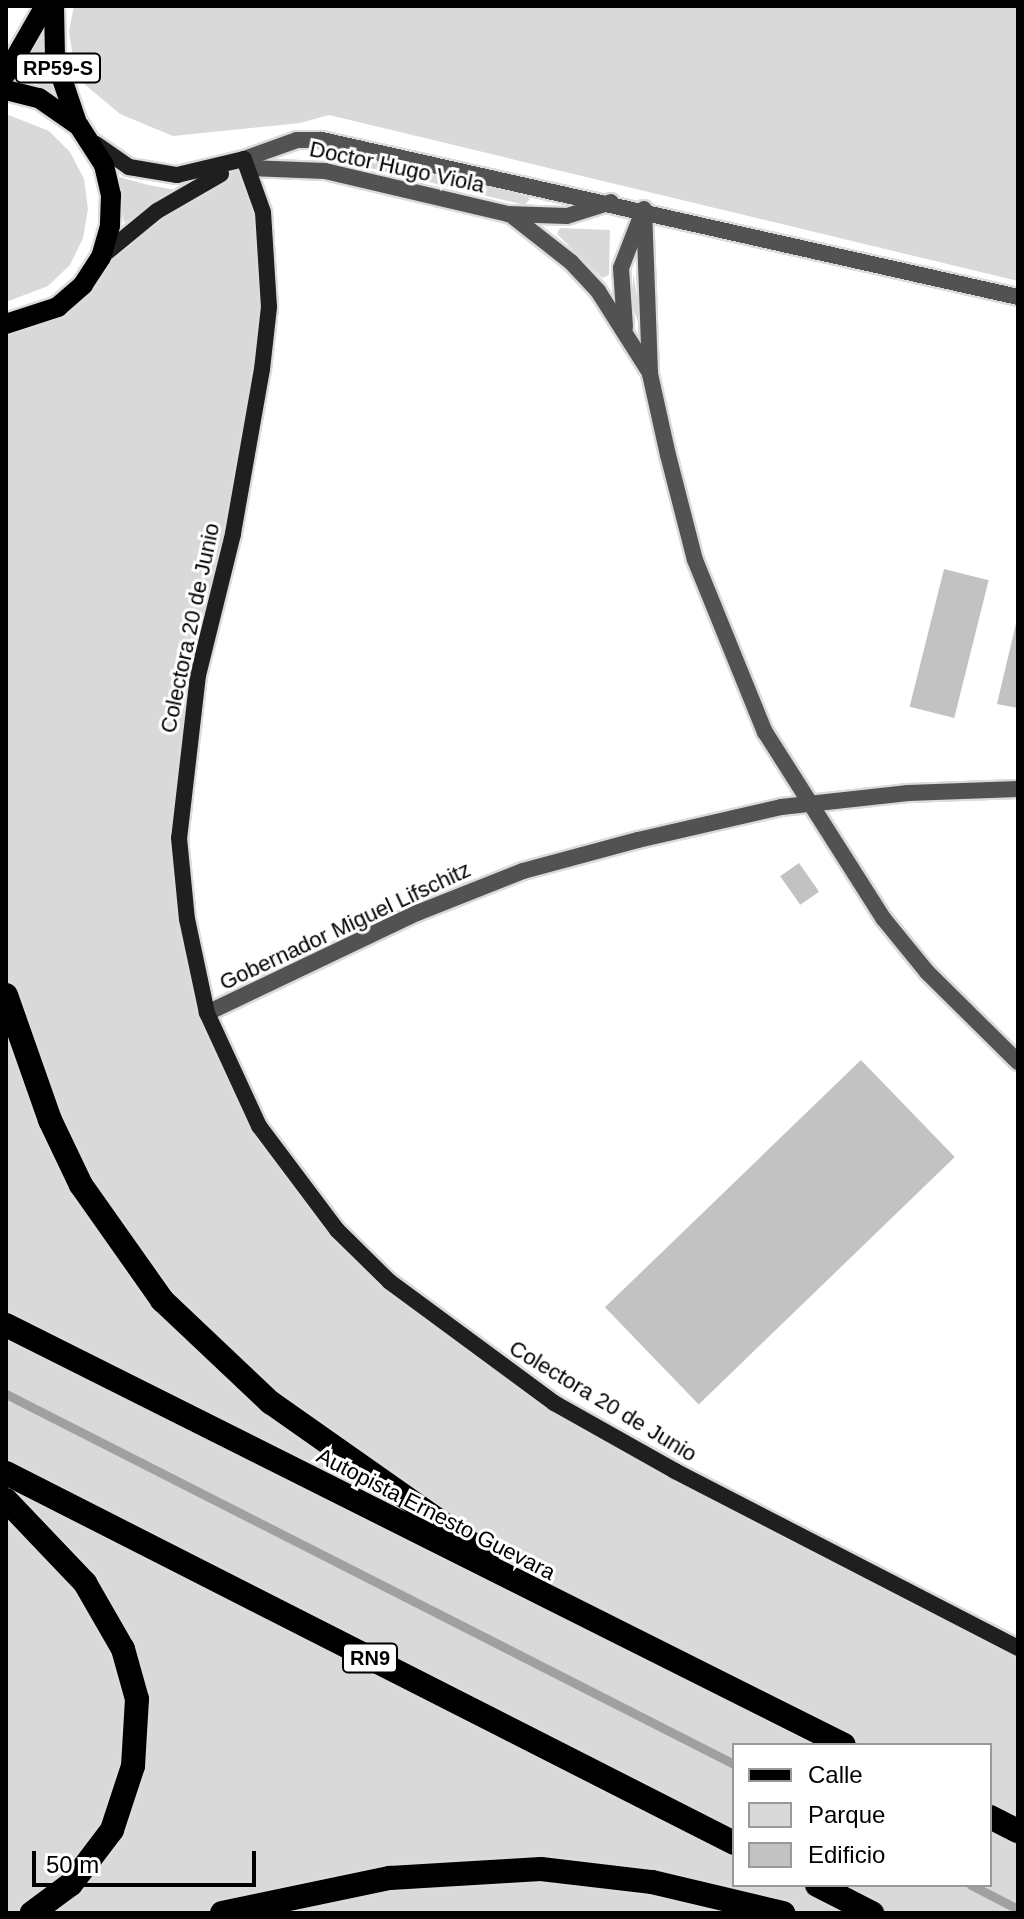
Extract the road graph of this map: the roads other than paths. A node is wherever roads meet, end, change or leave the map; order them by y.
1 (45, 6) edge
2 (54, 6) edge
3 (6, 74) edge
4 (6, 90) edge
5 (84, 132) junction
6 (246, 163) junction
7 (611, 202) junction
8 (644, 209) junction
9 (508, 214) junction
10 (101, 257) junction
11 (1018, 297) edge
12 (28, 321) junction
13 (6, 324) edge
14 (625, 328) junction
15 (6, 343) edge
16 (650, 374) junction
17 (1018, 789) edge
18 (808, 807) junction
19 (6, 995) edge
20 (207, 1013) junction
21 (1018, 1062) edge
22 (6, 1325) edge
23 (6, 1473) edge
24 (6, 1500) edge
25 (580, 1616) junction
26 (1018, 1648) edge
27 (840, 1743) edge
28 (992, 1818) edge
29 (1018, 1831) edge
30 (732, 1842) edge
31 (821, 1887) edge
32 (32, 1913) edge
33 (222, 1913) edge
34 (783, 1913) edge
35 (872, 1913) edge

1 - 3 main road, RP59-S
2 - 5 main road, RP59-S
4 - 5 main road
5 - 6 main road, Doctor Hugo Viola
5 - 10 main road
6 - 7 street, Doctor Hugo Viola
6 - 9 street, Doctor Hugo Viola
6 - 10 main road, Doctor Hugo Viola
6 - 20 main road, Colectora 20 de Junio
7 - 8 street, Doctor Hugo Viola
7 - 9 street, Doctor Hugo Viola
8 - 11 street, Doctor Hugo Viola
8 - 14 street
8 - 16 street
9 - 14 street
10 - 12 main road
12 - 13 main road
12 - 15 main road
14 - 16 street
16 - 18 street
17 - 18 street, Gobernador Miguel Lifschitz
18 - 20 street, Gobernador Miguel Lifschitz
18 - 21 street
19 - 25 highway
20 - 26 main road, Colectora 20 de Junio
22 - 25 highway, Autopista Ernesto Guevara
23 - 30 highway, RN9
24 - 32 highway
25 - 27 highway, Autopista Ernesto Guevara
28 - 29 highway
31 - 35 highway
33 - 34 highway

